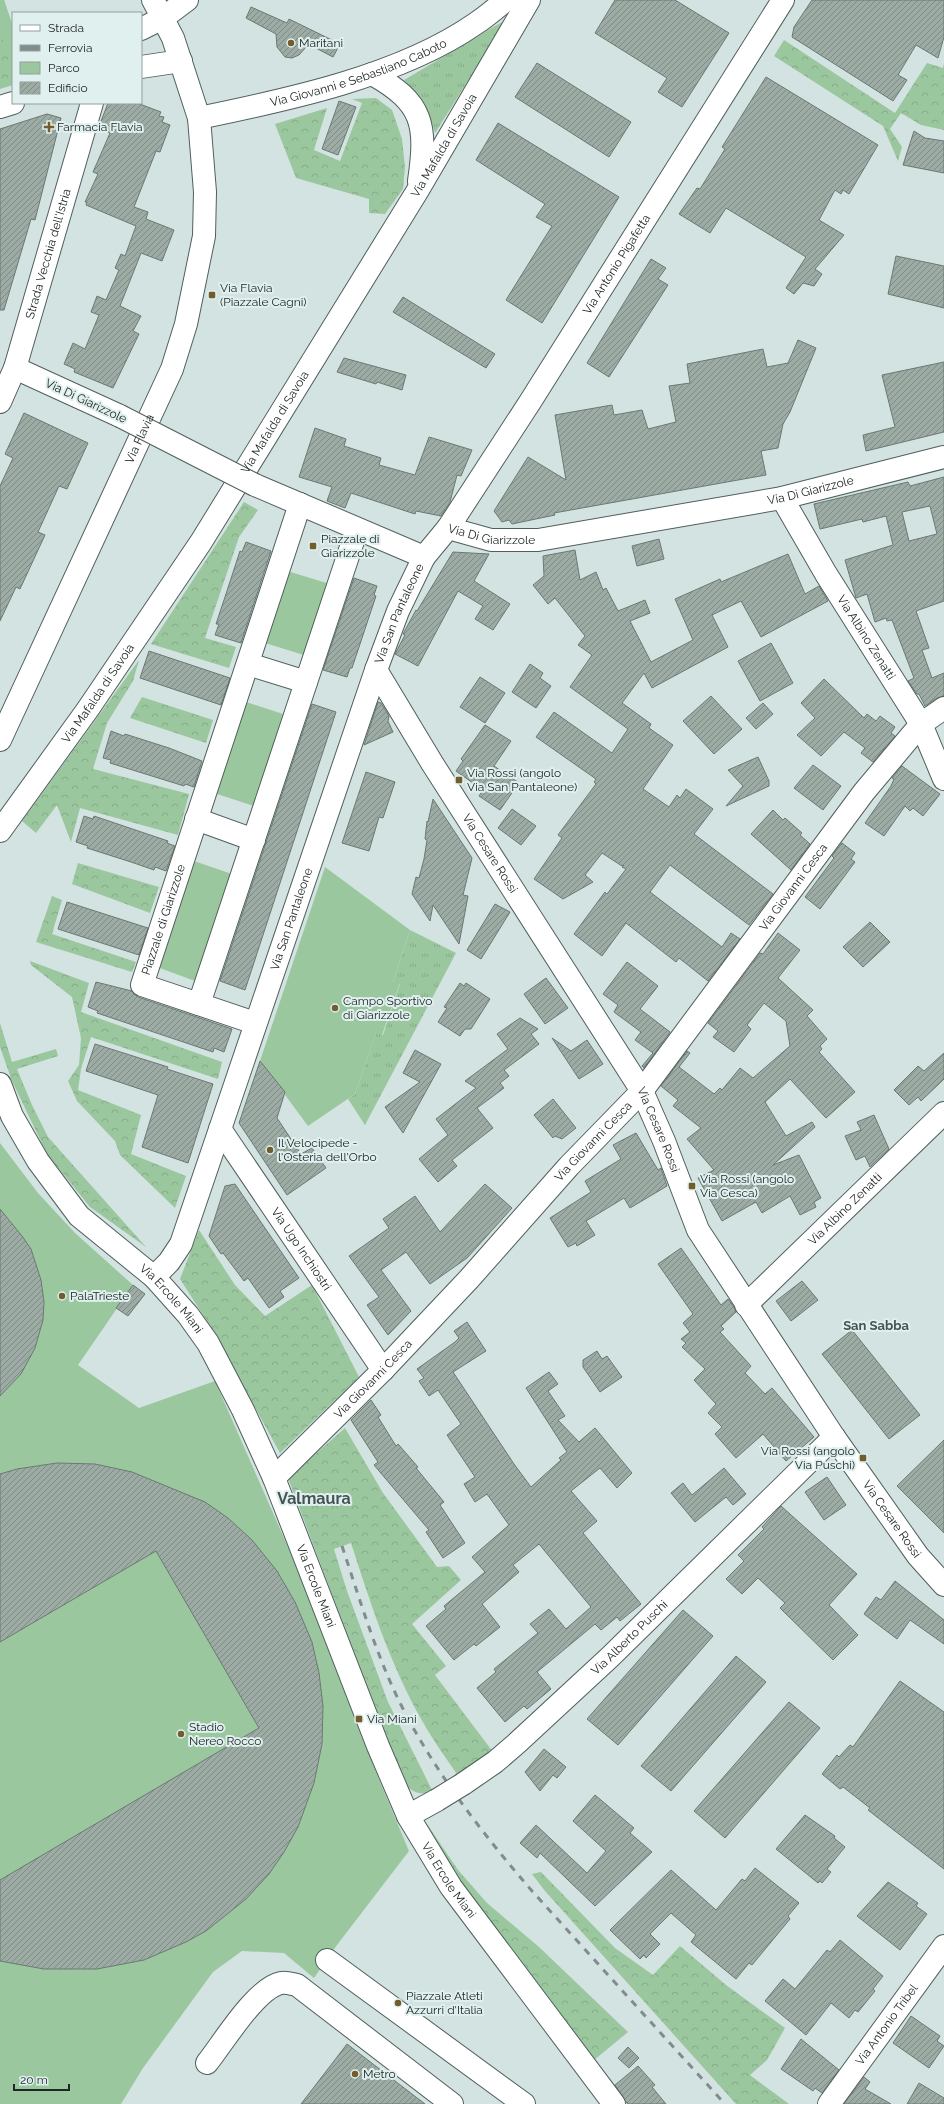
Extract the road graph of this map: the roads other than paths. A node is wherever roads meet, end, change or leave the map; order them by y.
1 (187, 0) edge
2 (506, 0) edge
3 (529, 0) edge
4 (783, 0) edge
5 (158, 9) edge
6 (142, 28) edge
7 (182, 61) junction
8 (142, 67) edge
9 (372, 74) junction
10 (12, 103) edge
11 (92, 104) edge
12 (0, 107) edge
13 (199, 118) junction
14 (418, 190) junction
15 (15, 368) junction
16 (0, 402) edge
17 (944, 457) edge
18 (782, 498) junction
19 (300, 504) junction
20 (448, 528) junction
21 (357, 529) junction
22 (424, 557) junction
23 (248, 664) junction
24 (376, 670) junction
25 (306, 682) junction
26 (944, 708) edge
27 (921, 724) junction
28 (0, 740) edge
29 (944, 779) edge
30 (196, 819) junction
31 (0, 831) edge
32 (254, 840) junction
33 (199, 1004) junction
34 (255, 1023) junction
35 (0, 1084) edge
36 (642, 1091) junction
37 (944, 1113) edge
38 (220, 1129) junction
39 (154, 1277) junction
40 (746, 1305) junction
41 (383, 1370) junction
42 (834, 1438) junction
43 (274, 1478) junction
44 (944, 1585) edge
45 (408, 1816) junction
46 (944, 1946) edge
47 (327, 1960) dead end
48 (207, 2063) dead end
49 (452, 2104) edge
50 (524, 2104) edge
51 (614, 2104) edge
52 (829, 2104) edge

1 - 5 street
2 - 9 street, Via Giovanni e Sebastiano Caboto
3 - 14 street, Via Mafalda di Savoia
4 - 20 street, Via Antonio Pigafetta
5 - 6 street
5 - 7 street, Via Flavia
7 - 8 street
7 - 13 street, Via Flavia
9 - 13 street, Via Giovanni e Sebastiano Caboto
9 - 14 street
10 - 12 street
11 - 15 street, Strada Vecchia dell'Istria
13 - 28 street, Via Flavia
14 - 31 street, Via Mafalda di Savoia
15 - 16 street, Strada Vecchia dell'Istria
15 - 19 street, Via Di Giarizzole, bridge
17 - 18 street, Via Di Giarizzole
18 - 20 street, Via Di Giarizzole
18 - 27 street, Via Albino Zenatti
19 - 21 street, Via Di Giarizzole
19 - 23 street, Piazzale di Giarizzole
20 - 22 street, Via Di Giarizzole
21 - 22 street, Via Di Giarizzole
21 - 25 street
22 - 24 street, Via San Pantaleone
23 - 25 street
23 - 30 street, Piazzale di Giarizzole
24 - 34 street, Via San Pantaleone
24 - 36 street, Via Cesare Rossi
25 - 32 street
26 - 27 street, Via Giovanni Cesca
27 - 29 street, Via Albino Zenatti
27 - 36 street, Via Giovanni Cesca
30 - 32 street
30 - 33 street, Piazzale di Giarizzole
32 - 33 street
33 - 34 street, Piazzale di Giarizzole
34 - 38 street, Via San Pantaleone
35 - 39 street, Via Ercole Miani
36 - 40 street, Via Cesare Rossi
36 - 41 street, Via Giovanni Cesca
37 - 40 street, Via Albino Zenatti
38 - 39 street, Via San Pantaleone
38 - 41 street, Via Ugo Inchiostri
39 - 43 street, Via Ercole Miani
40 - 42 street, Via Cesare Rossi
41 - 43 street, Via Giovanni Cesca
42 - 44 street, Via Cesare Rossi
42 - 45 street, Via Alberto Puschi, bridge
43 - 45 street, Via Ercole Miani
45 - 51 street, Via Ercole Miani
46 - 52 street, Via Antonio Tribel
47 - 50 street
48 - 49 street

